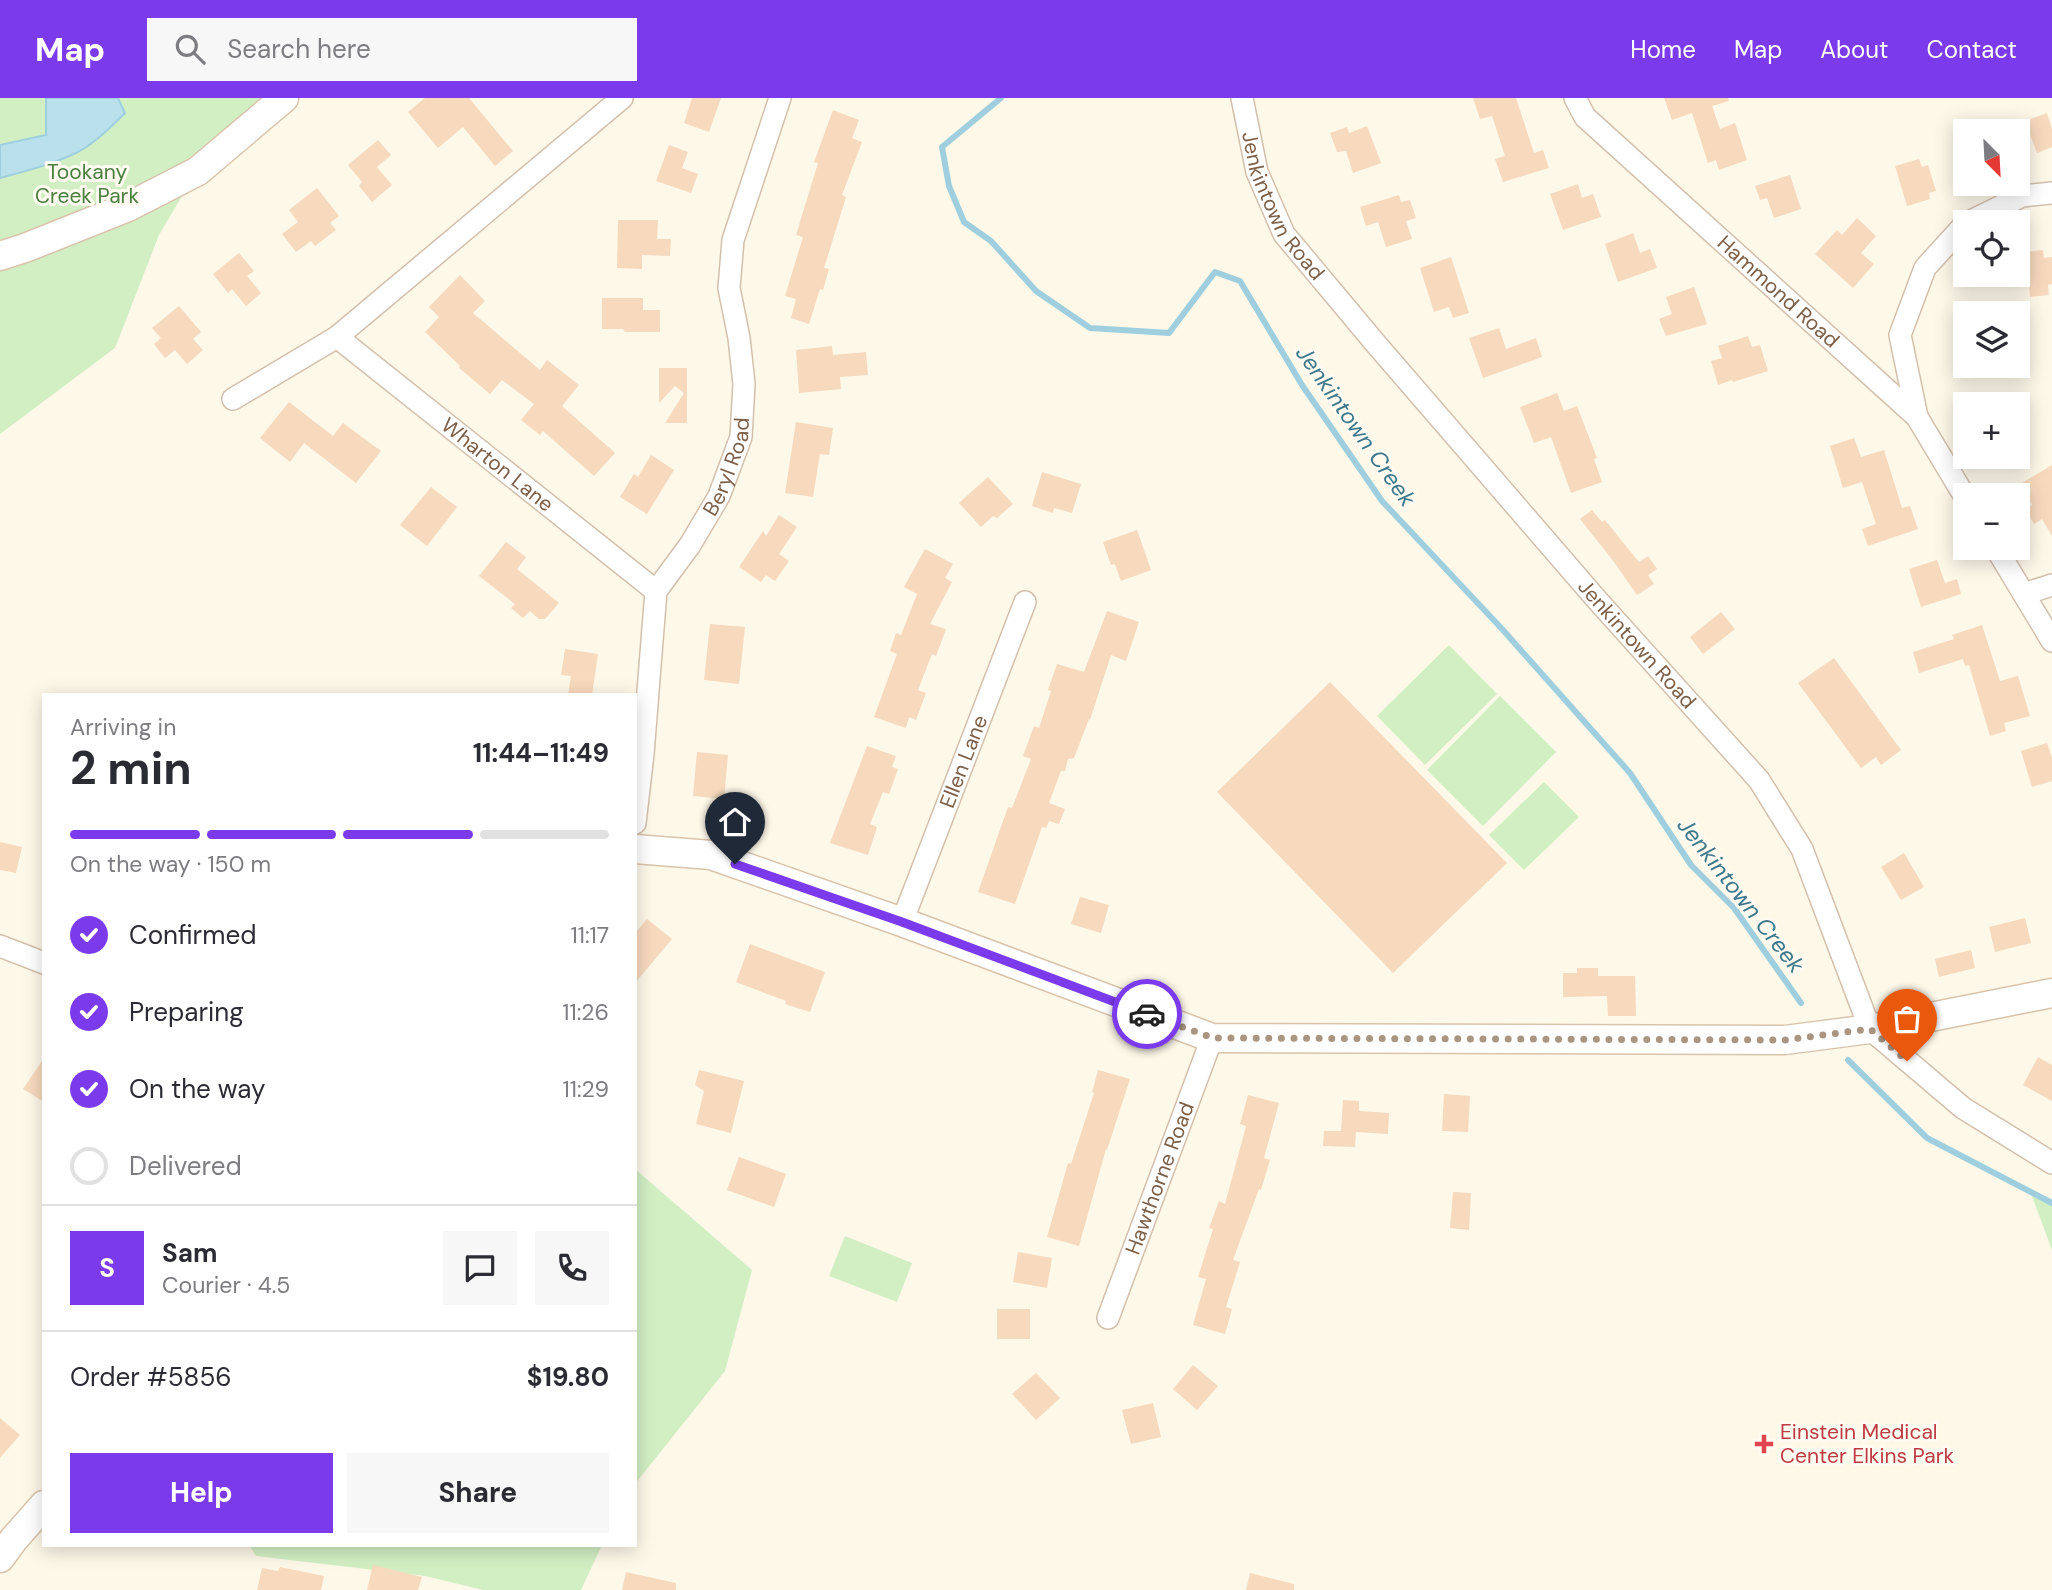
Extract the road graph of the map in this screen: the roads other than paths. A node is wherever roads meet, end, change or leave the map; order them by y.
1 (284, 98) edge
2 (622, 98) edge
3 (780, 98) edge
4 (1242, 98) edge
5 (1575, 98) edge
6 (2052, 193) edge
7 (1993, 210) edge
8 (1953, 238) edge
9 (0, 256) edge
10 (337, 337) junction
11 (233, 399) dead end
12 (1917, 417) junction
13 (1957, 483) edge
14 (2003, 560) edge
15 (2052, 585) edge
16 (656, 591) junction
17 (2024, 594) junction
18 (1025, 602) dead end
19 (2052, 641) edge
20 (637, 806) edge
21 (637, 849) edge
22 (902, 922) junction
23 (0, 946) edge
24 (42, 962) edge
25 (2052, 993) edge
26 (1870, 1029) junction
27 (1213, 1038) junction
28 (2052, 1163) edge
29 (1108, 1318) dead end
30 (42, 1507) edge
31 (5, 1550) edge

1 - 9 street
2 - 10 street
3 - 16 street, Beryl Road
4 - 26 street, Jenkintown Road
5 - 12 street, Hammond Road
6 - 7 street
8 - 12 street
10 - 11 street
10 - 16 street, Wharton Lane
12 - 13 street, Hammond Road
14 - 17 street
15 - 17 street
16 - 20 street
17 - 19 street
18 - 22 street, Ellen Lane
21 - 22 street
22 - 27 street
23 - 24 street
25 - 26 street
26 - 27 street
26 - 28 street, Jenkintown Road
27 - 29 street, Hawthorne Road
30 - 31 street

